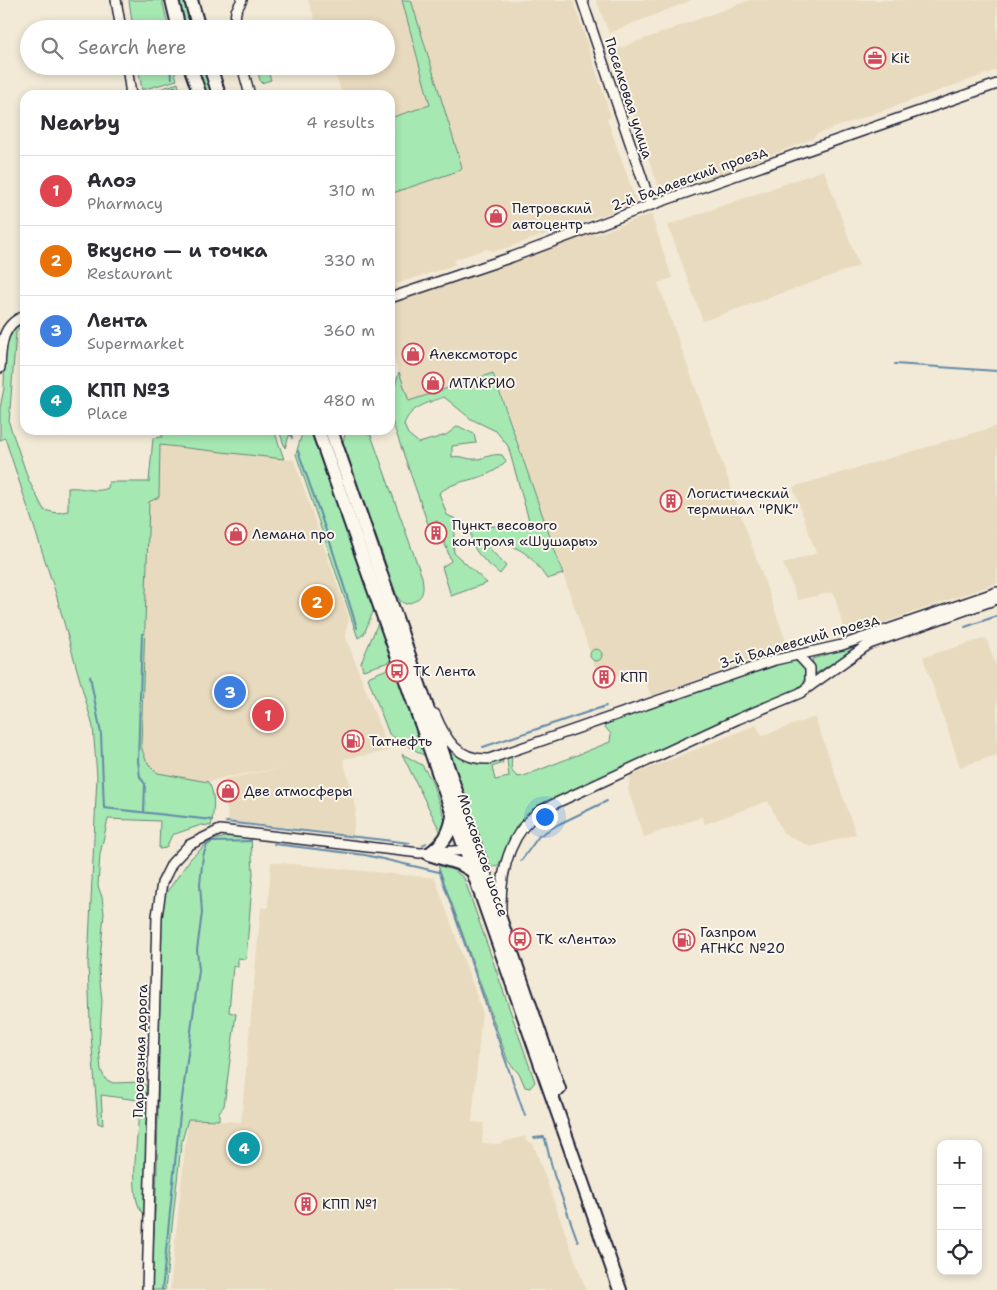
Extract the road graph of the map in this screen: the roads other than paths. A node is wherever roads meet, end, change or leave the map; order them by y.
1 (116, 0) edge
2 (172, 0) edge
3 (191, 0) edge
4 (242, 0) edge
5 (582, 0) edge
6 (119, 20) edge
7 (177, 20) edge
8 (197, 20) edge
9 (235, 20) edge
10 (128, 75) edge
11 (193, 75) edge
12 (213, 75) edge
13 (244, 75) edge
14 (997, 84) edge
15 (130, 90) edge
16 (198, 90) edge
17 (217, 90) edge
18 (249, 90) edge
19 (651, 205) junction
20 (395, 296) edge
21 (20, 318) edge
22 (0, 368) edge
23 (320, 435) edge
24 (333, 435) edge
25 (997, 592) edge
26 (997, 599) edge
27 (798, 655) junction
28 (419, 681) junction
29 (810, 686) junction
30 (453, 816) junction
31 (472, 849) junction
32 (429, 854) junction
33 (473, 871) junction
34 (501, 919) junction
35 (147, 1290) edge
36 (620, 1290) edge
37 (627, 1290) edge

1 - 6 street
2 - 7 highway
3 - 8 highway
4 - 9 street
5 - 19 street, Поселковая улица
10 - 15 street
11 - 16 highway
12 - 17 highway
13 - 18 street
14 - 19 street, 2-й Бадаевский проезд
19 - 20 street, 2-й Бадаевский проезд
21 - 22 street
23 - 30 highway, Московское шоссе
24 - 28 highway, Московское шоссе
25 - 27 street, 3-й Бадаевский проезд
26 - 29 street, 3-й Бадаевский проезд
27 - 28 street, 3-й Бадаевский проезд
27 - 29 street
28 - 31 highway, Московское шоссе
29 - 34 street, 3-й Бадаевский проезд
30 - 31 highway, Московское шоссе
30 - 32 highway
31 - 32 street, Паровозная дорога
31 - 33 highway, Московское шоссе
31 - 34 highway, Московское шоссе
32 - 33 highway
32 - 35 street, Паровозная дорога
33 - 36 highway, Московское шоссе
34 - 37 highway, Московское шоссе

